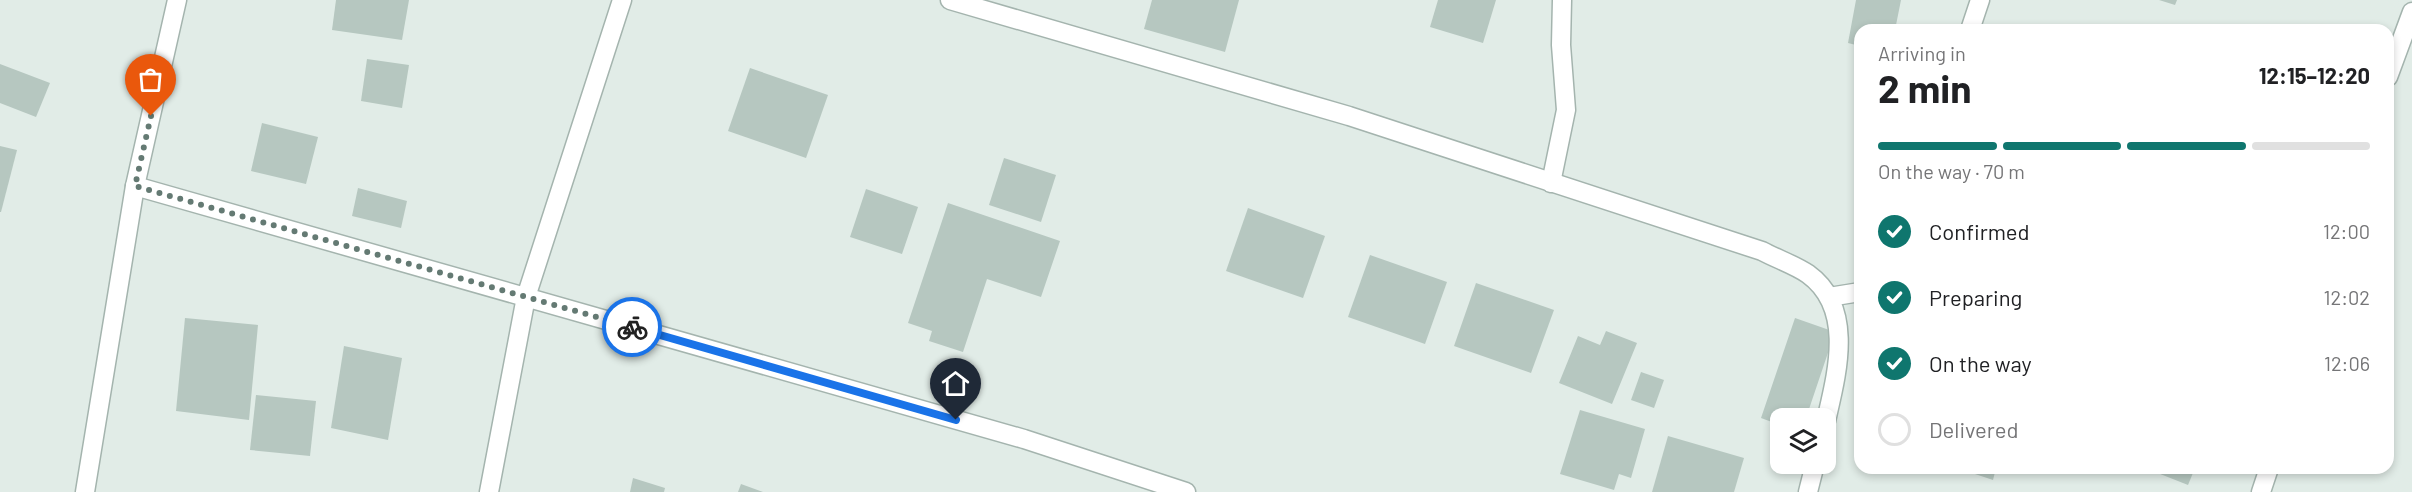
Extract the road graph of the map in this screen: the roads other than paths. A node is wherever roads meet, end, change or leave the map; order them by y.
1 (177, 0) edge
2 (622, 0) edge
3 (950, 0) edge
4 (1562, 0) edge
5 (1980, 0) edge
6 (2412, 12) edge
7 (1972, 24) edge
8 (2394, 61) edge
9 (1551, 183) junction
10 (135, 186) junction
11 (1854, 293) edge
12 (526, 297) junction
13 (1829, 297) junction
14 (1829, 408) edge
15 (1812, 474) edge
16 (2267, 474) edge
17 (85, 492) edge
18 (489, 492) edge
19 (1186, 492) edge
20 (1808, 492) edge
21 (2261, 492) edge

1 - 10 street
2 - 12 street
3 - 9 street
4 - 9 street
5 - 7 street
6 - 8 street
9 - 13 street
10 - 12 street
10 - 17 street
11 - 13 street
12 - 18 street
12 - 19 street
13 - 14 street
15 - 20 street
16 - 21 street

